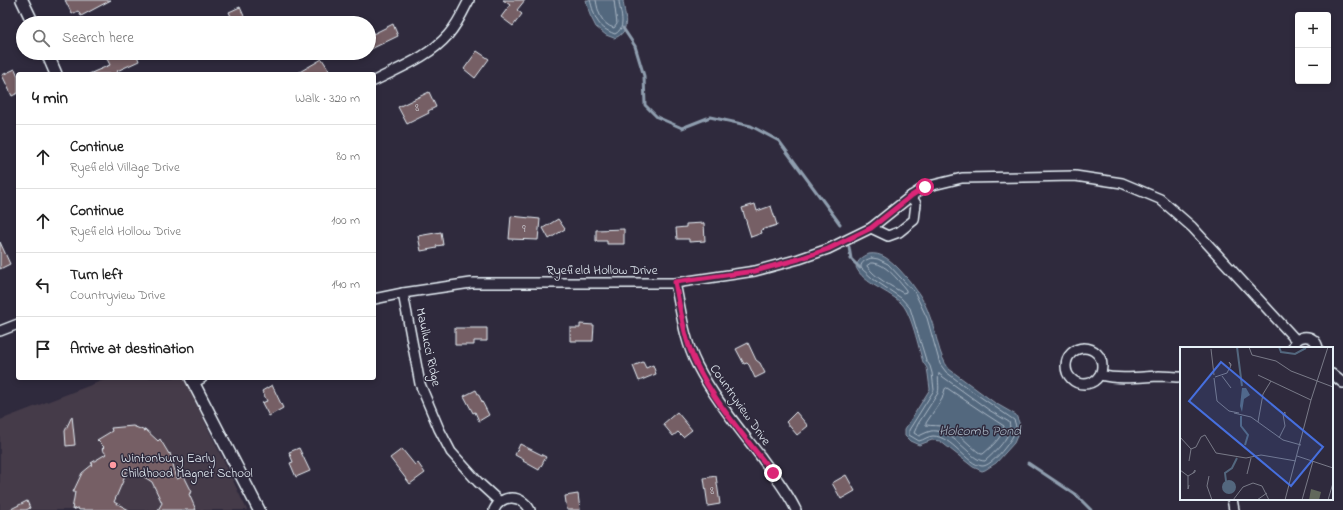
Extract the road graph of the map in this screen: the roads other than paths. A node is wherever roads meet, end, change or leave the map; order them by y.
1 (22, 0) edge
2 (469, 0) edge
3 (30, 16) edge
4 (50, 60) edge
5 (55, 72) edge
6 (376, 80) edge
7 (911, 196) junction
8 (871, 228) junction
9 (675, 282) junction
10 (403, 293) junction
11 (376, 300) edge
12 (16, 325) edge
13 (0, 331) edge
14 (1294, 344) edge
15 (1318, 347) edge
16 (1100, 375) junction
17 (1333, 375) edge
18 (1180, 377) edge
19 (196, 380) edge
20 (1343, 383) edge
21 (1232, 500) edge
22 (500, 502) junction
23 (259, 510) edge
24 (494, 510) edge
25 (530, 510) edge
26 (796, 510) edge
27 (1234, 510) edge

1 - 3 street
2 - 6 street
4 - 5 street
7 - 8 street, Ryefield Hollow Drive
7 - 8 street
7 - 14 street, Ryefield Hollow Drive
8 - 9 street, Ryefield Hollow Drive
9 - 10 street, Ryefield Hollow Drive
9 - 26 street, Countryview Drive
10 - 11 street, Ryefield Hollow Drive
10 - 22 street, Maullucci Ridge
12 - 13 street
14 - 15 street
16 - 16 street
16 - 18 street
17 - 20 street
19 - 23 street
21 - 27 street
22 - 24 street
22 - 25 street

